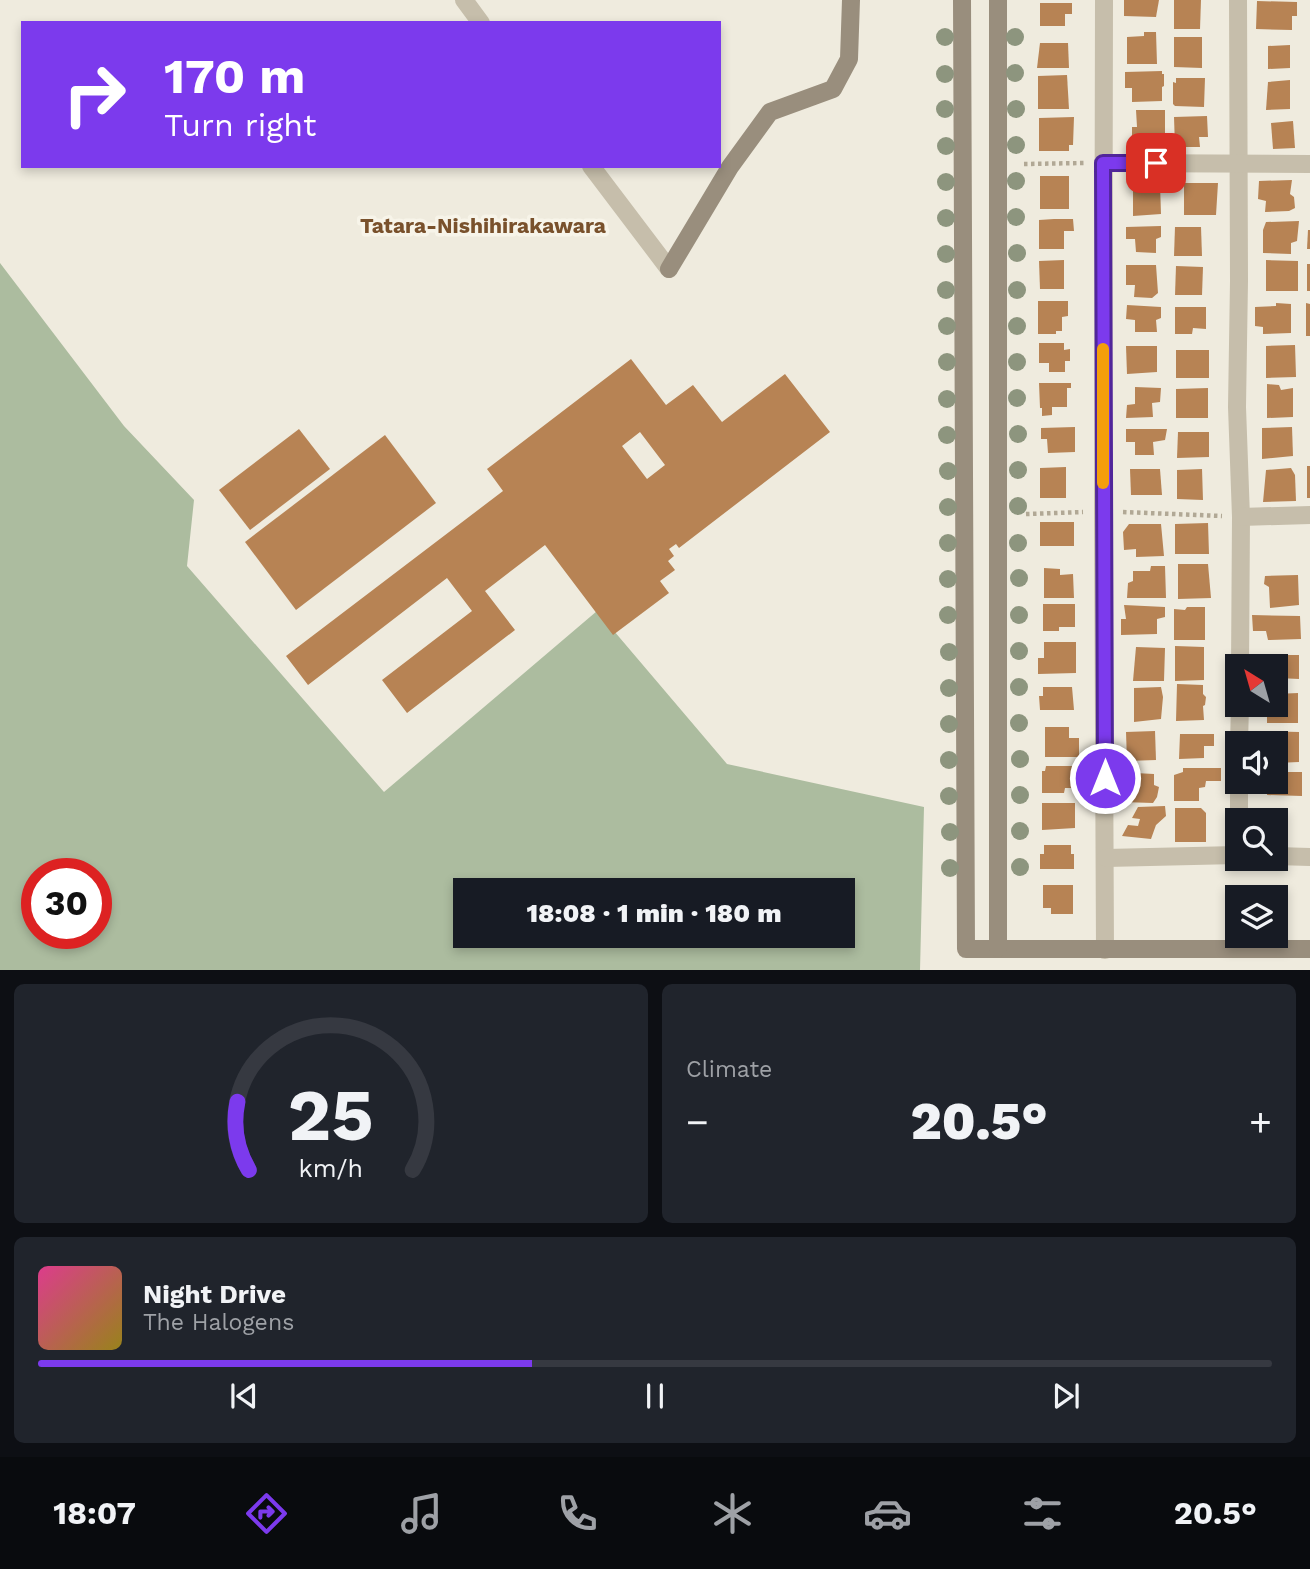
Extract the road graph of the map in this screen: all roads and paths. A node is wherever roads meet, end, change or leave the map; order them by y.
1 (464, 0) edge
2 (851, 0) edge
3 (962, 0) edge
4 (998, 0) edge
5 (1104, 0) edge
6 (1238, 0) edge
7 (480, 21) edge
8 (1103, 163) junction
9 (1024, 164) dead end
10 (1237, 164) junction
11 (1310, 164) edge
12 (592, 168) edge
13 (1103, 511) junction
14 (1026, 514) dead end
15 (1310, 515) edge
16 (1241, 517) junction
17 (1240, 654) edge
18 (1225, 855) edge
19 (1288, 856) edge
20 (1310, 857) edge
21 (1106, 858) junction
22 (998, 948) junction
23 (1310, 949) edge
24 (1105, 950) junction

1 - 7 street
2 - 12 street
3 - 22 street
4 - 22 street
5 - 8 street
6 - 10 street
8 - 9 path
8 - 10 street
8 - 13 street
10 - 11 street
10 - 16 street
13 - 14 path
13 - 16 path
13 - 21 street
15 - 16 street
16 - 17 street
18 - 21 street
19 - 20 street
21 - 24 street
22 - 24 street
23 - 24 street

